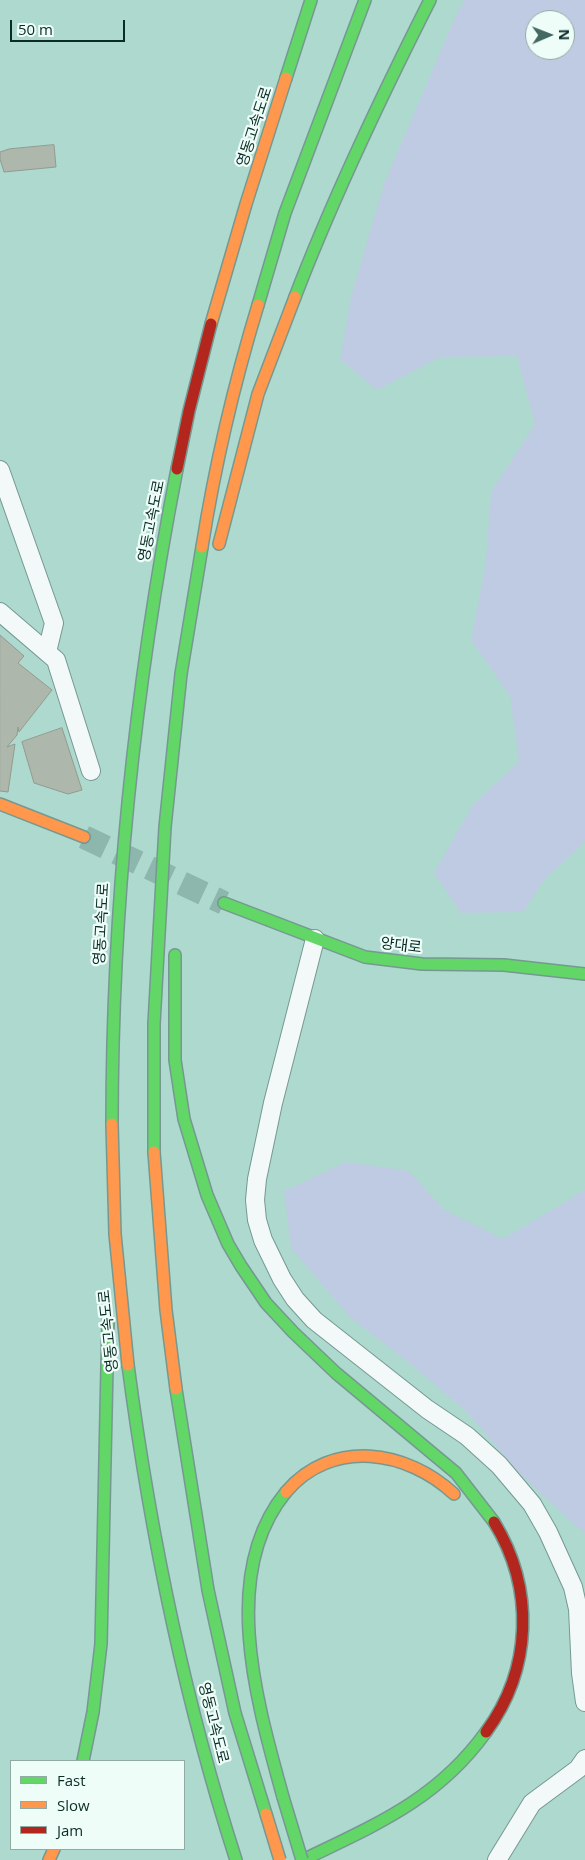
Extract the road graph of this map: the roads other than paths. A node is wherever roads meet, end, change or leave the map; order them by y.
1 (311, 0) edge
2 (365, 0) edge
3 (430, 0) edge
4 (0, 470) edge
5 (215, 559) dead end
6 (0, 612) edge
7 (47, 652) junction
8 (192, 683) dead end
9 (91, 771) dead end
10 (0, 804) edge
11 (165, 828) junction
12 (84, 837) tunnel mouth
13 (224, 903) tunnel mouth
14 (315, 939) junction
15 (175, 943) dead end
16 (585, 974) edge
17 (112, 1087) junction
18 (108, 1286) dead end
19 (108, 1306) dead end
20 (462, 1503) dead end
21 (585, 1702) edge
22 (585, 1759) edge
23 (83, 1760) edge
24 (304, 1840) dead end
25 (236, 1860) edge
26 (264, 1860) edge
27 (280, 1860) edge
28 (303, 1860) edge
29 (497, 1860) edge

1 - 17 main road, 영동고속도로
2 - 11 main road, 영동고속도로
3 - 5 main road
4 - 7 street
6 - 7 street
7 - 9 street
8 - 11 main road, 영동고속도로
10 - 12 main road
11 - 27 main road, 영동고속도로, bridge
13 - 14 main road, 양대로
14 - 16 main road, 양대로
14 - 21 street
15 - 28 main road
17 - 18 main road
17 - 25 main road, 영동고속도로
19 - 23 main road
20 - 28 main road, bridge
22 - 29 street
24 - 26 main road

